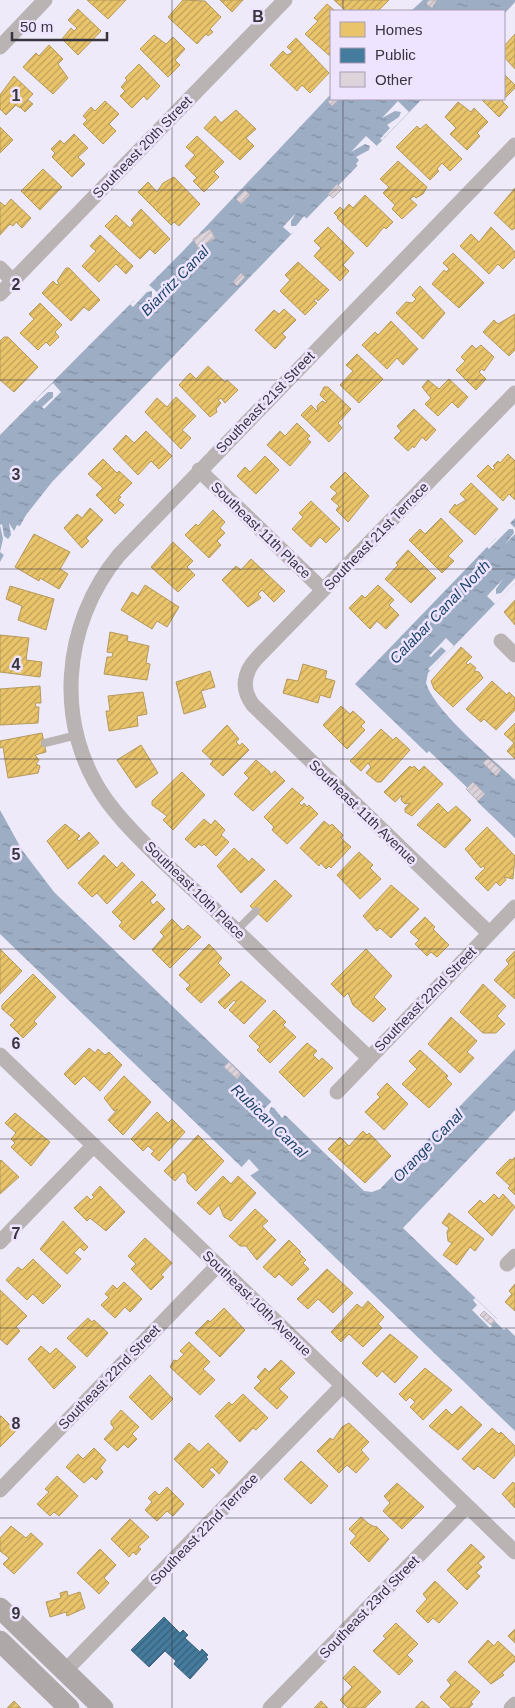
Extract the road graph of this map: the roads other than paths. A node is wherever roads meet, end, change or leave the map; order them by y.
1 (45, 0) edge
2 (284, 0) edge
3 (0, 47) edge
4 (515, 145) edge
5 (0, 268) edge
6 (13, 281) junction
7 (0, 294) edge
8 (515, 392) edge
9 (199, 470) junction
10 (323, 590) junction
11 (501, 641) dead end
12 (515, 654) edge
13 (244, 685) joint
14 (70, 691) joint
15 (77, 735) junction
16 (45, 743) dead end
17 (515, 907) edge
18 (256, 911) dead end
19 (237, 930) junction
20 (489, 933) junction
21 (0, 1055) edge
22 (369, 1058) junction
23 (336, 1092) dead end
24 (94, 1145) junction
25 (0, 1242) edge
26 (218, 1265) junction
27 (342, 1386) junction
28 (0, 1490) edge
29 (467, 1506) junction
30 (515, 1552) edge
31 (1, 1610) edge
32 (0, 1641) edge
33 (65, 1671) junction
34 (515, 1704) edge
35 (69, 1708) edge
36 (103, 1708) edge
37 (270, 1708) edge
38 (511, 1708) edge

1 - 3 street
2 - 6 street, Southeast 20th Street
4 - 9 street, Southeast 21st Street
5 - 6 street
6 - 7 street, Southeast 20th Street
8 - 10 street, Southeast 21st Terrace
9 - 10 street, Southeast 11th Place
9 - 14 street, Southeast 21st Street
10 - 13 street, Southeast 21st Terrace
11 - 12 street
13 - 20 street, Southeast 11th Avenue
14 - 15 street, Southeast 10th Place
15 - 16 lane
15 - 19 street, Southeast 10th Place
17 - 20 street, Southeast 22nd Street
18 - 19 lane
19 - 22 street, Southeast 10th Place
20 - 22 street, Southeast 22nd Street
21 - 24 street, Southeast 10th Avenue
22 - 23 street, Southeast 22nd Street
24 - 25 street
24 - 26 street, Southeast 10th Avenue
26 - 27 street, Southeast 10th Avenue
26 - 28 street, Southeast 22nd Street
27 - 29 street, Southeast 10th Avenue
27 - 33 street, Southeast 22nd Terrace
29 - 30 street, Southeast 10th Avenue
29 - 37 street, Southeast 23rd Street
31 - 33 main road
32 - 35 main road
33 - 36 main road
34 - 38 street

